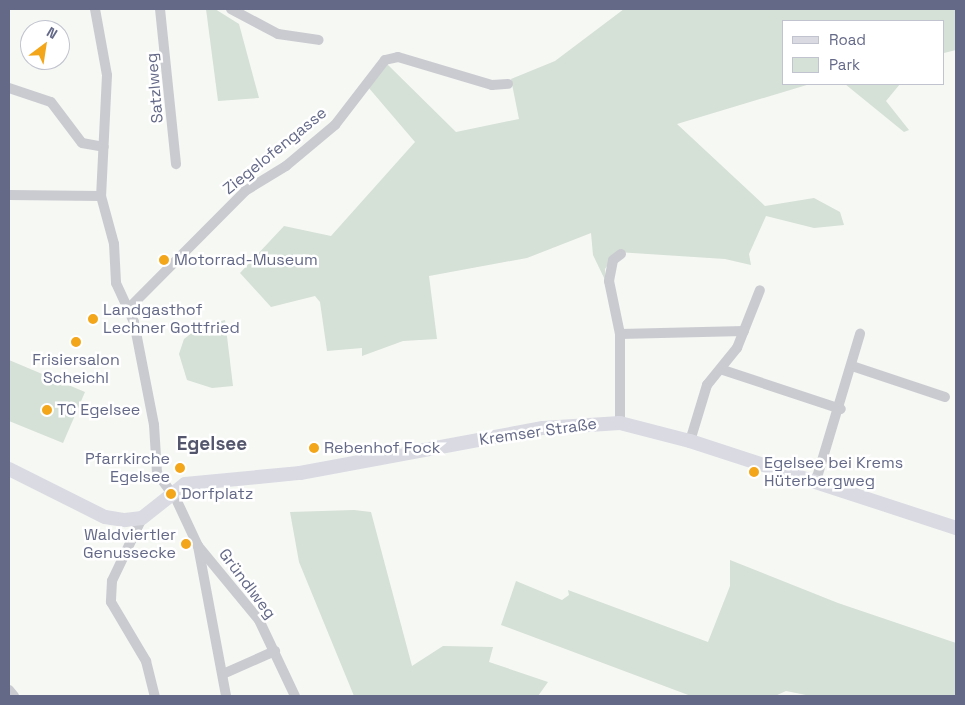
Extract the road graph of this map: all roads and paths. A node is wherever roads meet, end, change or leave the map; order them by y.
1 (95, 9) edge
2 (160, 9) edge
3 (231, 9) edge
4 (319, 40) dead end
5 (508, 84) dead end
6 (9, 88) edge
7 (104, 147) junction
8 (176, 164) dead end
9 (9, 194) edge
10 (101, 196) junction
11 (621, 254) dead end
12 (760, 290) dead end
13 (130, 308) junction
14 (744, 331) junction
15 (620, 334) junction
16 (860, 334) dead end
17 (852, 366) junction
18 (723, 370) junction
19 (946, 397) dead end
20 (841, 409) junction
21 (620, 423) junction
22 (690, 441) junction
23 (9, 469) edge
24 (815, 484) junction
25 (171, 494) junction
26 (142, 518) junction
27 (956, 528) edge
28 (198, 546) junction
29 (275, 650) junction
30 (223, 674) junction
31 (9, 690) edge
32 (14, 696) edge
33 (155, 696) edge
34 (226, 696) edge
35 (295, 696) edge

1 - 7 street
2 - 8 street, Satzlweg
3 - 4 street
5 - 13 street, Ziegelofengasse
6 - 7 street
7 - 10 street
9 - 10 street
10 - 13 street
11 - 15 street
12 - 14 street
13 - 25 street
14 - 15 street
14 - 18 street
15 - 21 street
16 - 17 street
17 - 19 street
17 - 20 street
18 - 20 street
18 - 22 street
20 - 24 street
21 - 22 street, Kremser Straße
21 - 25 street, Kremser Straße
22 - 24 street, Kremser Straße
23 - 26 street
24 - 27 street, Kremser Straße
25 - 26 street, Kremser Straße
25 - 28 street
26 - 33 street
28 - 29 street, Gründlweg
28 - 30 street
29 - 30 street
29 - 35 street, Gründlweg
30 - 34 street
31 - 32 street

